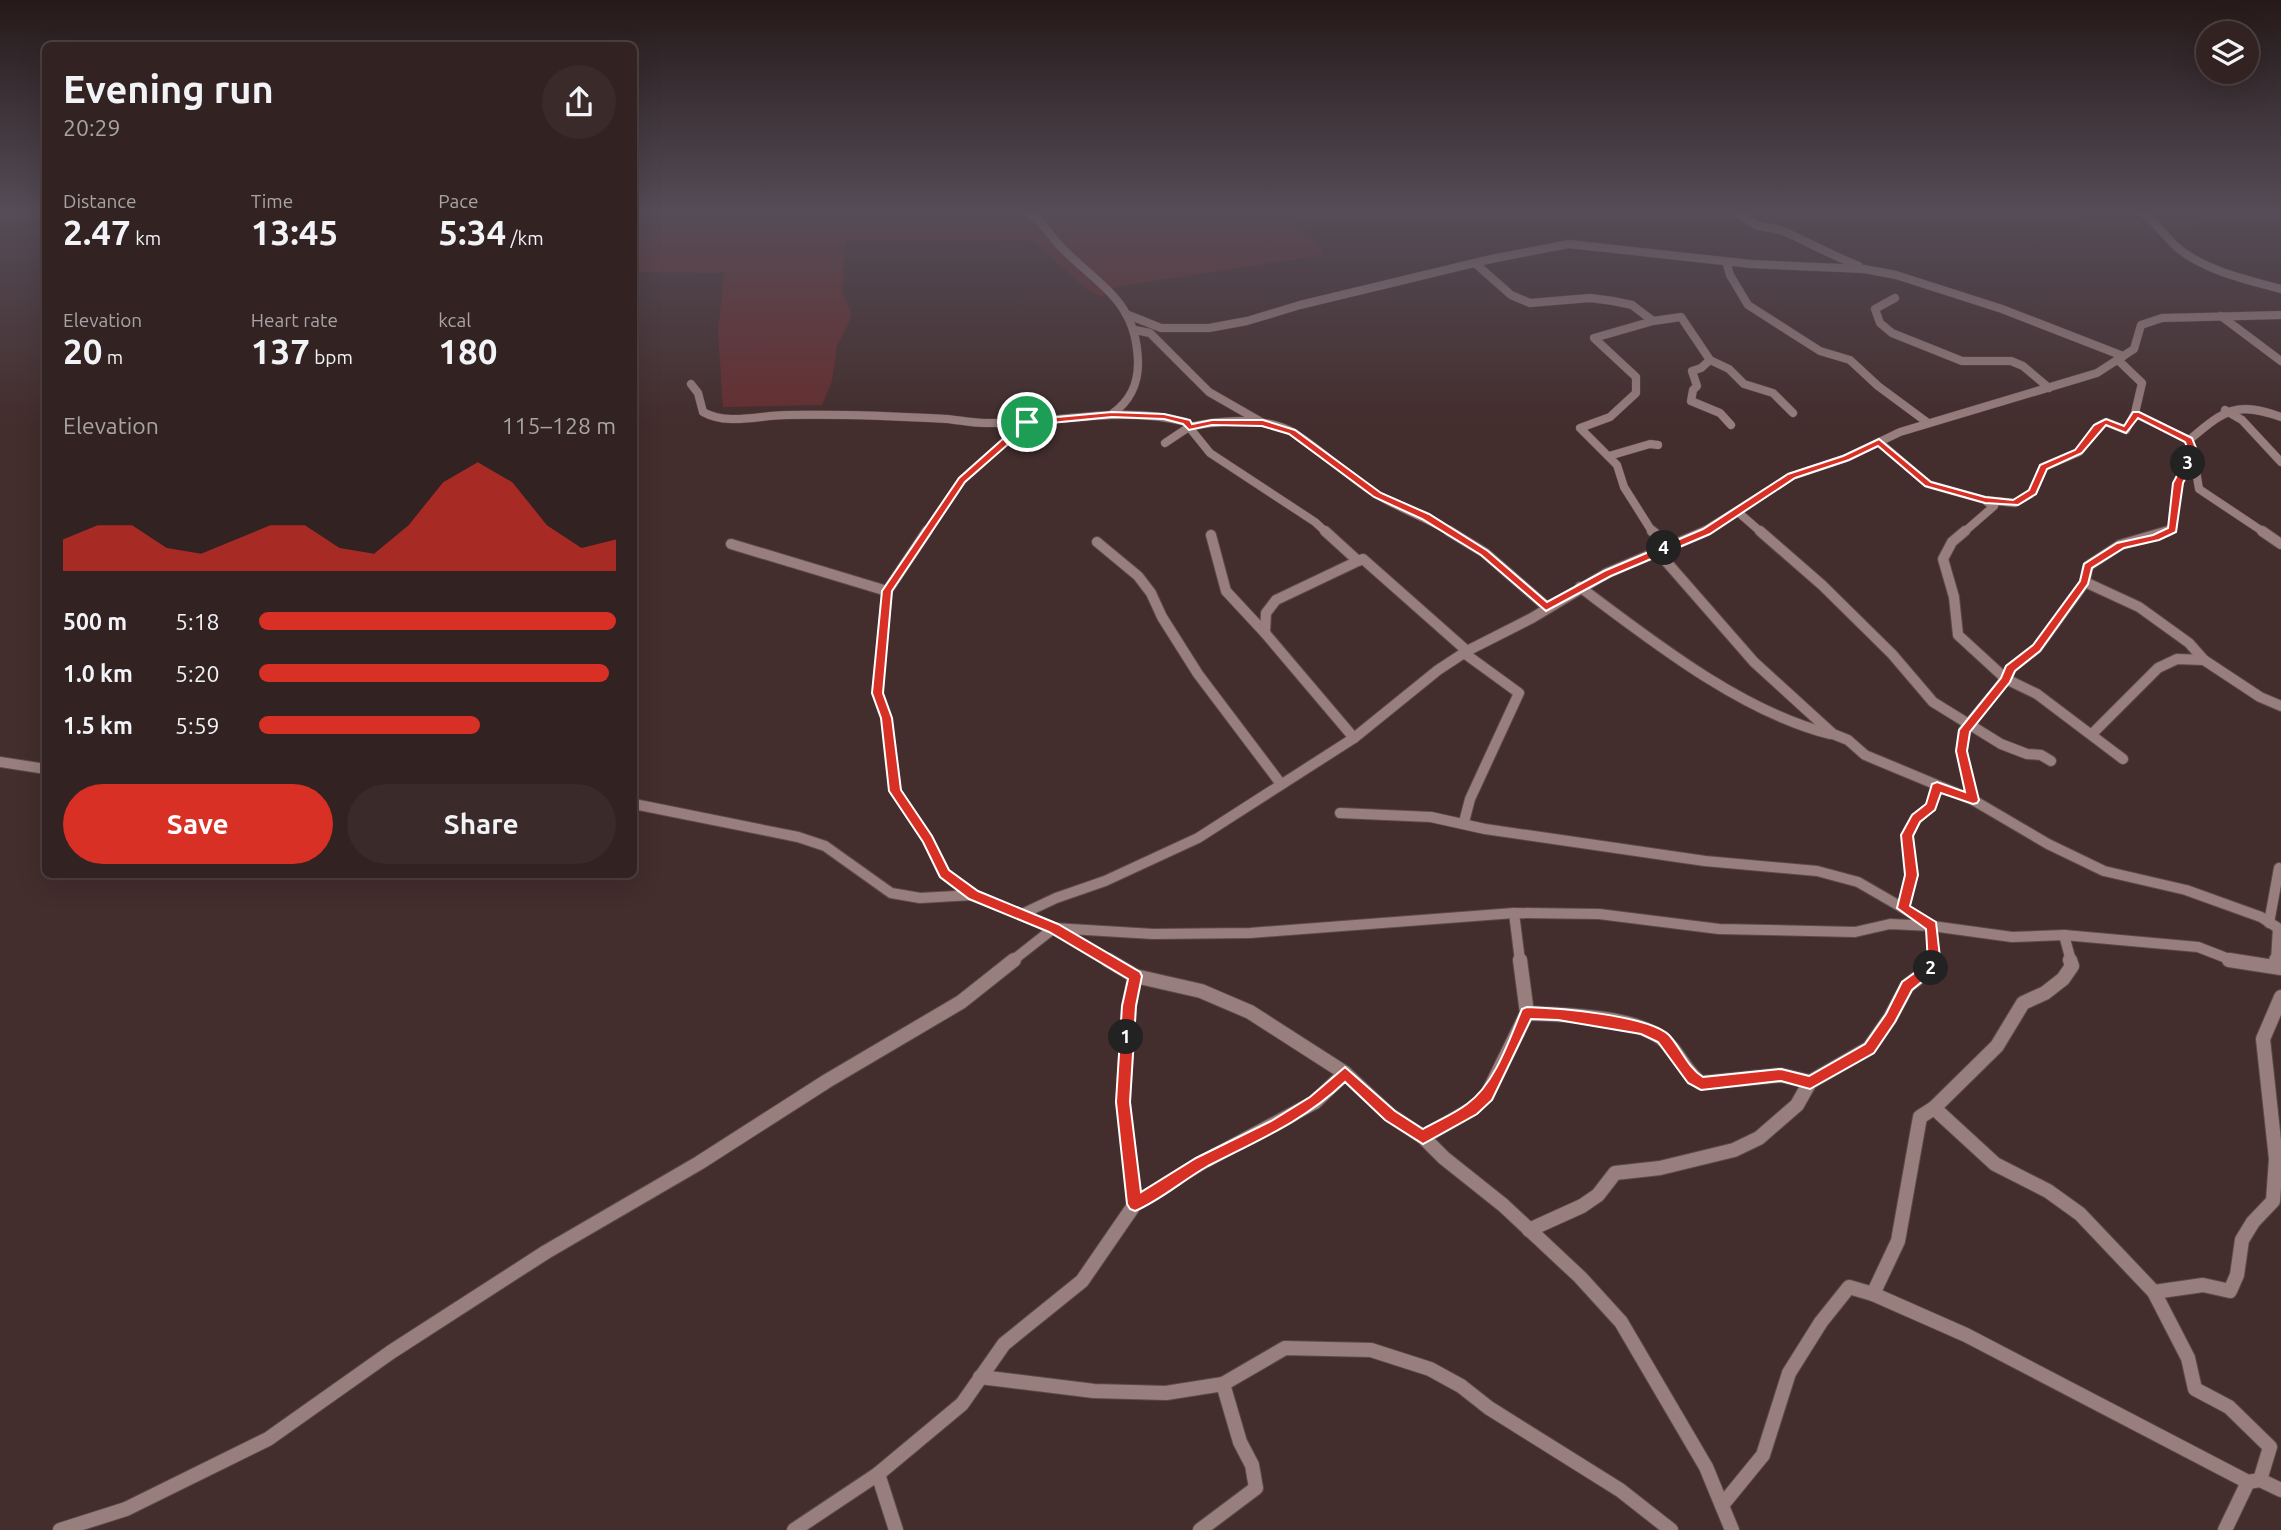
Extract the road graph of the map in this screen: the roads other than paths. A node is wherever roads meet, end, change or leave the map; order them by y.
1 (1094, 281) edge
2 (1401, 281) edge
3 (1496, 281) edge
4 (1734, 281) edge
5 (1916, 281) edge
6 (2254, 281) edge
7 (2281, 289) edge
8 (1895, 298) dead end
9 (1126, 314) junction
10 (2218, 314) junction
11 (2281, 315) edge
12 (1653, 321) junction
13 (1135, 330) junction
14 (2121, 358) junction
15 (1710, 360) junction
16 (2281, 361) edge
17 (691, 384) dead end
18 (2049, 388) junction
19 (2225, 410) junction
20 (1793, 413) dead end
21 (1112, 414) junction
22 (2136, 414) junction
23 (2281, 417) edge
24 (1027, 422) junction
25 (1263, 423) junction
26 (1928, 423) junction
27 (1731, 425) dead end
28 (1189, 427) junction
29 (2189, 440) junction
30 (1879, 442) junction
31 (1165, 443) dead end
32 (1658, 445) dead end
33 (2193, 453) junction
34 (1609, 456) junction
35 (2281, 462) edge
36 (1985, 500) junction
37 (1738, 512) junction
38 (1211, 535) dead end
39 (1097, 542) dead end
40 (731, 544) dead end
41 (2281, 544) edge
42 (1670, 546) junction
43 (1657, 551) junction
44 (1358, 561) junction
45 (2085, 582) junction
46 (1580, 587) junction
47 (887, 591) junction
48 (1546, 607) junction
49 (1265, 634) junction
50 (1465, 652) junction
51 (2204, 660) junction
52 (2006, 680) junction
53 (2281, 706) edge
54 (1970, 725) junction
55 (1833, 734) junction
56 (2092, 734) junction
57 (1353, 737) junction
58 (2123, 759) dead end
59 (2051, 761) dead end
60 (0, 762) edge
61 (42, 768) edge
62 (1281, 784) junction
63 (1937, 787) junction
64 (1973, 800) junction
65 (637, 805) edge
66 (1340, 813) dead end
67 (1464, 822) junction
68 (2278, 868) dead end
69 (973, 895) junction
70 (1903, 908) junction
71 (1514, 913) junction
72 (1022, 914) junction
73 (2269, 923) junction
74 (1932, 926) junction
75 (1054, 928) junction
76 (2064, 935) junction
77 (2278, 967) edge
78 (1135, 976) junction
79 (2281, 997) edge
80 (1527, 1013) junction
81 (1345, 1073) junction
82 (1810, 1082) junction
83 (1934, 1108) junction
84 (1423, 1137) junction
85 (1135, 1204) junction
86 (1530, 1230) junction
87 (2154, 1292) junction
88 (1873, 1294) junction
89 (981, 1377) junction
90 (1223, 1384) junction
91 (878, 1474) junction
92 (2254, 1481) junction
93 (2281, 1490) edge
94 (1723, 1504) junction
95 (60, 1530) edge
96 (794, 1530) edge
97 (896, 1530) edge
98 (1200, 1530) edge
99 (1671, 1530) edge
100 (1732, 1530) edge
101 (2225, 1530) edge

1 - 9 street
2 - 9 street
3 - 12 street
4 - 26 street
5 - 14 street
6 - 7 street
8 - 18 street
9 - 13 street
10 - 11 street
10 - 14 street
10 - 16 street
12 - 15 street
12 - 34 street
13 - 21 street
13 - 25 street
14 - 18 street
14 - 22 street
15 - 20 street
15 - 27 street
17 - 24 street
18 - 26 street
19 - 23 street
19 - 29 street
19 - 35 street
21 - 24 street
21 - 28 street
22 - 29 street
22 - 36 street
24 - 47 street
25 - 28 street
25 - 48 street
26 - 30 street
28 - 31 street
28 - 44 street
29 - 33 street
30 - 36 street
30 - 37 street
32 - 34 street
33 - 41 street
33 - 45 street
34 - 42 street
36 - 52 street
37 - 42 street
37 - 54 street
38 - 49 street
39 - 62 street
40 - 47 street
42 - 43 street
43 - 46 street
43 - 55 street
44 - 49 street
44 - 50 street
45 - 51 street
45 - 52 street
46 - 48 street
46 - 55 street
47 - 69 street
48 - 50 street
49 - 57 street
50 - 57 street
50 - 67 street
51 - 53 street
51 - 56 street
52 - 54 street
52 - 56 street
54 - 59 street
54 - 64 street
55 - 63 street
56 - 58 street
57 - 62 street
60 - 61 street
62 - 72 street
63 - 64 street
63 - 70 street
64 - 73 street
65 - 69 street
66 - 67 street
67 - 70 street
68 - 73 street
69 - 72 street
70 - 74 street
71 - 74 street
71 - 75 street
71 - 80 street
72 - 75 street
73 - 77 street
74 - 76 street
74 - 82 street
75 - 78 street
75 - 95 street
76 - 77 street
76 - 83 street
78 - 81 street
78 - 85 street
79 - 87 street
80 - 82 street
80 - 84 street
81 - 84 street
81 - 85 street
82 - 86 street
83 - 87 street
83 - 88 street
84 - 86 street
85 - 89 street
86 - 94 street
87 - 92 street
88 - 92 street
88 - 94 street
89 - 90 street
89 - 91 street
90 - 98 street
90 - 99 street
91 - 96 street
91 - 97 street
92 - 93 street
92 - 101 street
94 - 100 street

